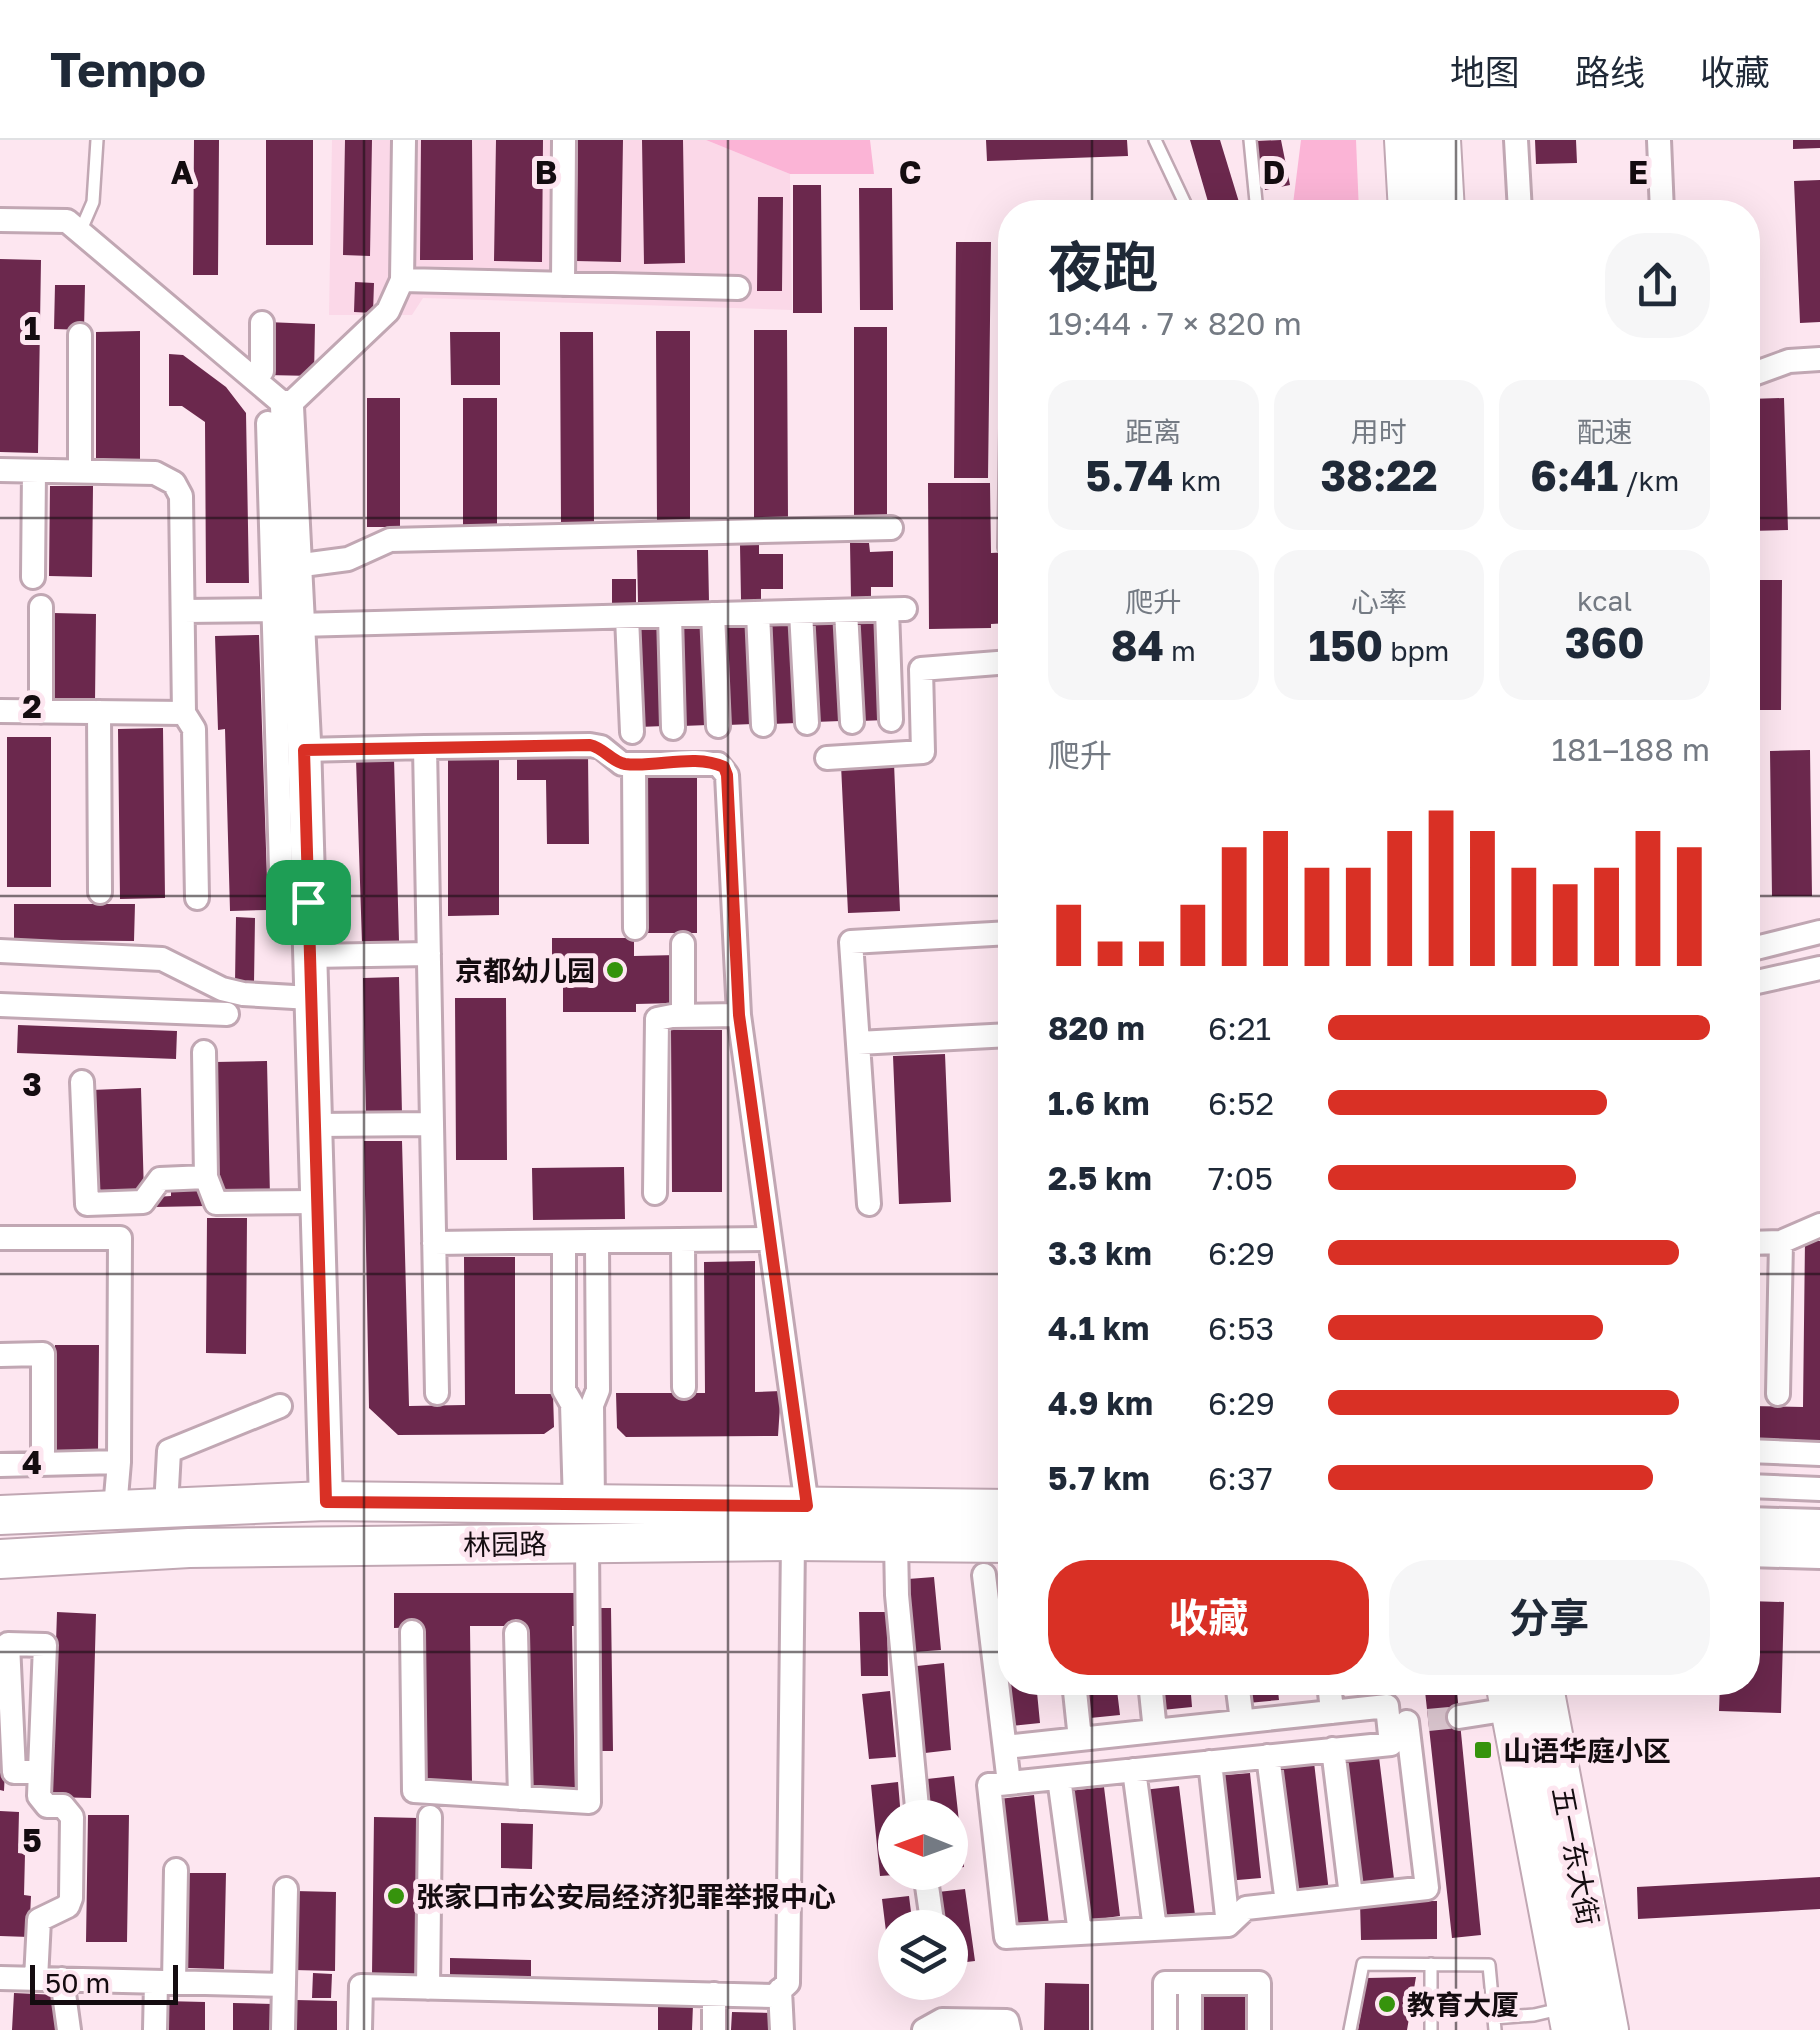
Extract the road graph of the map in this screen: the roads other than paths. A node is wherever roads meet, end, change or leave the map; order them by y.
1 (97, 140) edge
2 (404, 140) edge
3 (564, 140) edge
4 (1156, 140) edge
5 (1250, 140) edge
6 (1404, 140) edge
7 (1442, 140) edge
8 (1516, 140) edge
9 (1658, 140) edge
10 (1184, 200) edge
11 (1256, 200) edge
12 (1407, 200) edge
13 (1444, 200) edge
14 (1519, 200) edge
15 (1661, 200) edge
16 (0, 220) edge
17 (80, 232) junction
18 (402, 280) junction
19 (563, 284) junction
20 (738, 288) dead end
21 (80, 334) dead end
22 (1820, 359) edge
23 (232, 360) junction
24 (262, 370) dead end
25 (1760, 371) edge
26 (278, 415) junction
27 (0, 470) edge
28 (34, 470) junction
29 (80, 471) junction
30 (891, 528) dead end
31 (295, 566) junction
32 (34, 577) dead end
33 (41, 607) dead end
34 (184, 611) junction
35 (846, 611) junction
36 (801, 612) junction
37 (758, 613) junction
38 (713, 614) junction
39 (627, 616) junction
40 (670, 616) junction
41 (286, 618) junction
42 (998, 663) edge
43 (0, 711) edge
44 (41, 712) junction
45 (98, 712) junction
46 (184, 713) junction
47 (891, 720) dead end
48 (852, 722) dead end
49 (806, 723) dead end
50 (762, 725) dead end
51 (718, 726) dead end
52 (673, 728) dead end
53 (632, 732) dead end
54 (425, 747) junction
55 (304, 750) junction
56 (827, 758) dead end
57 (634, 764) junction
58 (100, 892) dead end
59 (197, 898) dead end
60 (308, 902) junction
61 (635, 928) dead end
62 (1820, 932) edge
63 (998, 934) edge
64 (683, 944) dead end
65 (1760, 947) edge
66 (0, 951) edge
67 (429, 954) junction
68 (310, 956) junction
69 (1820, 968) edge
70 (1760, 981) edge
71 (311, 998) junction
72 (0, 1005) edge
73 (227, 1014) dead end
74 (739, 1015) junction
75 (683, 1016) junction
76 (998, 1036) edge
77 (858, 1042) junction
78 (204, 1052) dead end
79 (82, 1082) dead end
80 (432, 1124) junction
81 (315, 1125) junction
82 (206, 1178) junction
83 (655, 1194) dead end
84 (317, 1202) junction
85 (869, 1204) dead end
86 (1820, 1224) edge
87 (0, 1238) edge
88 (768, 1239) junction
89 (684, 1242) junction
90 (1760, 1242) edge
91 (1781, 1242) junction
92 (434, 1243) junction
93 (564, 1243) junction
94 (597, 1243) junction
95 (0, 1355) edge
96 (684, 1387) dead end
97 (437, 1393) dead end
98 (1778, 1394) dead end
99 (280, 1406) dead end
100 (43, 1452) dead end
101 (1760, 1452) edge
102 (1820, 1454) edge
103 (119, 1462) junction
104 (0, 1465) edge
105 (1760, 1486) edge
106 (1820, 1489) edge
107 (326, 1502) junction
108 (584, 1504) junction
109 (166, 1507) junction
110 (115, 1509) junction
111 (998, 1510) edge
112 (0, 1515) edge
113 (800, 1524) junction
114 (1760, 1524) edge
115 (1820, 1526) edge
116 (896, 1542) junction
117 (998, 1542) edge
118 (587, 1543) junction
119 (1760, 1550) edge
120 (1820, 1552) edge
121 (0, 1559) edge
122 (984, 1575) dead end
123 (412, 1632) dead end
124 (516, 1633) dead end
125 (998, 1690) edge
126 (999, 1695) edge
127 (1075, 1695) edge
128 (1152, 1695) edge
129 (1239, 1695) edge
130 (1330, 1695) edge
131 (1545, 1695) edge
132 (1508, 1696) edge
133 (1332, 1712) junction
134 (1459, 1716) tunnel mouth
135 (1242, 1722) junction
136 (1408, 1722) junction
137 (1156, 1731) junction
138 (1080, 1739) junction
139 (1005, 1747) junction
140 (1333, 1750) junction
141 (1268, 1756) junction
142 (1210, 1762) junction
143 (1134, 1770) junction
144 (40, 1772) junction
145 (1058, 1778) junction
146 (1009, 1783) junction
147 (520, 1798) junction
148 (916, 1800) edge
149 (430, 1816) dead end
150 (176, 1870) dead end
151 (286, 1889) dead end
152 (1351, 1896) junction
153 (1287, 1903) junction
154 (1228, 1925) junction
155 (1155, 1929) junction
156 (1080, 1933) junction
157 (1431, 1964) junction
158 (0, 1978) edge
159 (36, 1979) junction
160 (62, 1980) junction
161 (165, 1982) junction
162 (1190, 1983) junction
163 (284, 1985) junction
164 (428, 1988) junction
165 (780, 1990) junction
166 (714, 1994) junction
167 (1568, 2018) edge
168 (1494, 2024) edge
169 (69, 2030) edge
170 (155, 2030) edge
171 (283, 2030) edge
172 (360, 2030) edge
173 (714, 2030) edge
174 (782, 2030) edge
175 (924, 2030) edge
176 (1009, 2030) edge
177 (1165, 2030) edge
178 (1190, 2030) edge
179 (1259, 2030) edge
180 (1350, 2030) edge
181 (1431, 2030) edge
182 (1609, 2030) edge

1 - 17 lane
2 - 18 street
3 - 19 street
4 - 10 lane
5 - 11 lane
6 - 12 main road
7 - 13 main road
8 - 14 street
9 - 15 street
16 - 17 street
17 - 23 street
18 - 19 street
18 - 26 street
19 - 20 street
21 - 29 street
22 - 25 street
23 - 24 street
23 - 26 street
26 - 31 street
26 - 41 street
27 - 28 street
28 - 29 street
28 - 32 street
29 - 34 street
30 - 31 street
31 - 41 street
33 - 44 street
34 - 41 street
34 - 46 street
35 - 36 street
35 - 47 street
35 - 48 street
36 - 37 street
36 - 49 street
37 - 38 street
37 - 50 street
38 - 40 street
38 - 51 street
39 - 40 street
39 - 41 street
39 - 53 street
40 - 52 street
41 - 55 street
41 - 60 street
42 - 56 street
43 - 44 street
44 - 45 street
45 - 46 street
45 - 58 street
46 - 59 street
54 - 55 street
54 - 57 street
54 - 67 street
55 - 60 street
57 - 61 street
57 - 74 street
60 - 68 street
62 - 65 street
63 - 77 street
64 - 75 street
66 - 71 street
67 - 68 street
67 - 80 street
68 - 71 street
69 - 70 street
71 - 81 street
72 - 73 street
74 - 75 street
74 - 88 street
75 - 83 street
76 - 77 street
77 - 85 street
78 - 82 street
79 - 82 street
80 - 81 street
80 - 92 street
81 - 84 street
82 - 84 street
84 - 107 street
86 - 91 street
87 - 103 street
88 - 89 street
88 - 113 street
89 - 94 street
89 - 96 street
90 - 91 street
91 - 98 street
92 - 93 street
92 - 97 street
93 - 94 street
93 - 108 street
94 - 108 street
95 - 100 street
99 - 109 street
101 - 102 street
103 - 104 street
103 - 110 street
105 - 106 street
107 - 108 main road, 林园路
107 - 109 main road, 林园路
108 - 113 main road, 林园路
109 - 110 main road, 林园路
110 - 112 main road, 林园路
111 - 113 main road, 林园路
113 - 116 main road, 林园路
113 - 118 main road, 林园路
113 - 165 street
114 - 115 street
116 - 117 main road, 林园路
116 - 148 street
118 - 121 main road, 林园路
118 - 147 street
119 - 120 street
122 - 125 street
123 - 147 street
124 - 147 street
126 - 139 street
127 - 138 street
128 - 137 street
129 - 135 street
130 - 133 street
131 - 182 main road, 五一东大街
132 - 134 street
132 - 167 main road, 五一东大街
133 - 135 street
133 - 136 street
135 - 137 street
136 - 140 street
136 - 152 street
137 - 138 street
138 - 139 street
139 - 146 street
140 - 141 street
140 - 152 street
141 - 142 street
141 - 153 street
142 - 143 street
142 - 154 street
143 - 145 street
143 - 155 street
144 - 144 street
144 - 159 street
145 - 146 street
145 - 156 street
146 - 156 street
149 - 164 street
150 - 161 street
151 - 163 street
152 - 153 street
153 - 154 street
154 - 155 street
155 - 156 street
157 - 168 lane
157 - 180 lane
157 - 181 lane
158 - 159 street
159 - 160 street
160 - 161 street
160 - 169 street
161 - 163 street
161 - 170 street
162 - 177 street
162 - 178 street
162 - 179 street
163 - 171 street
164 - 166 street
164 - 172 street
165 - 166 street
165 - 174 street
166 - 173 street
167 - 168 lane
175 - 176 street

